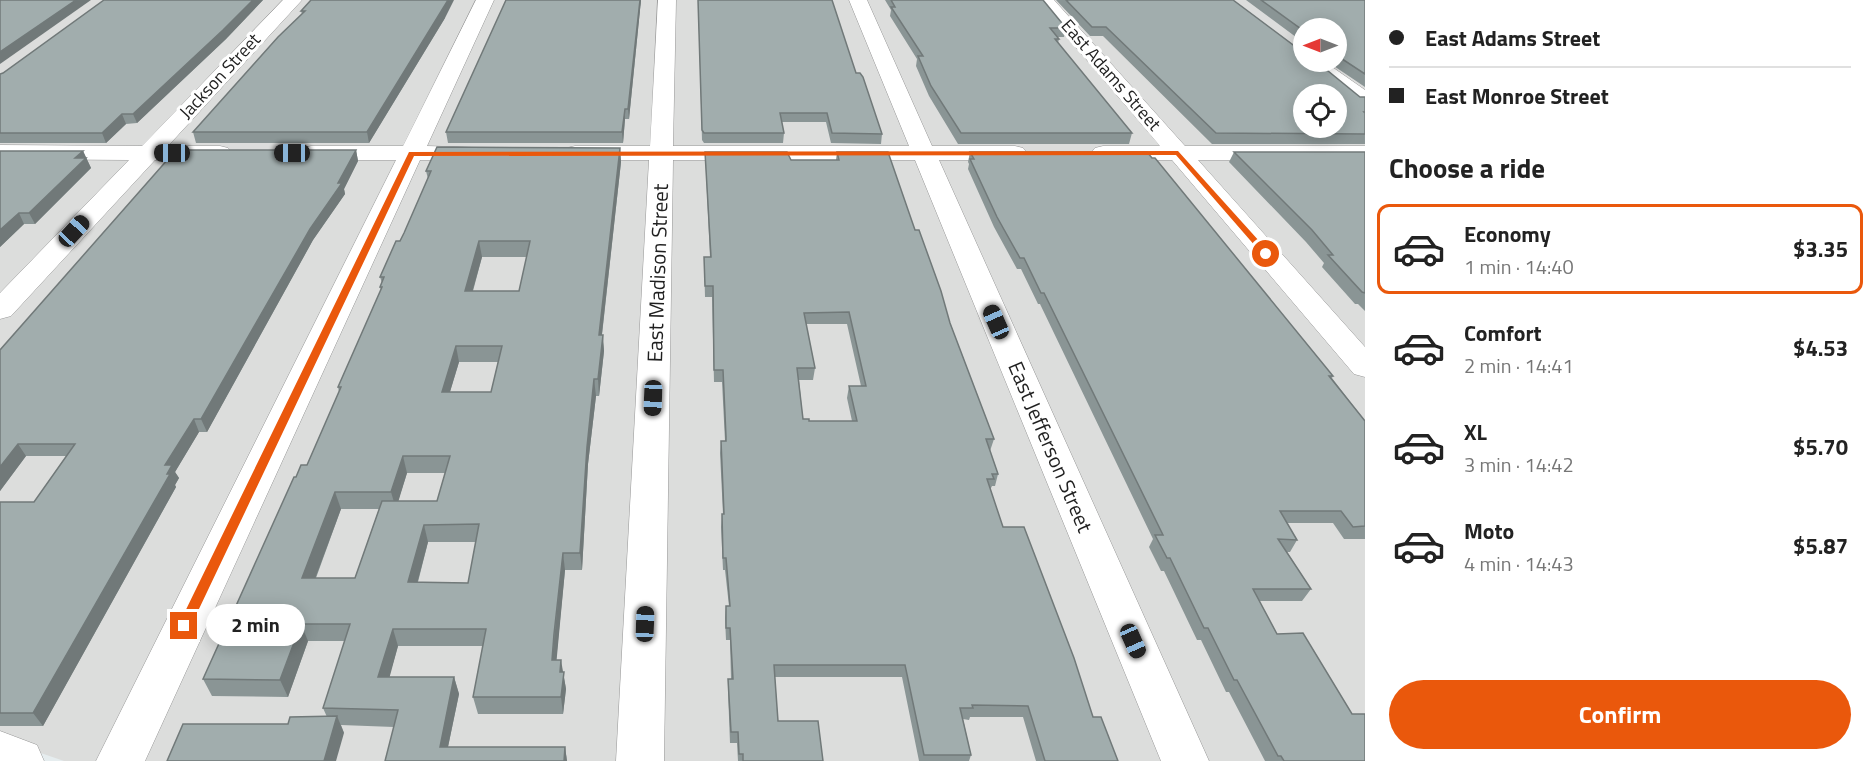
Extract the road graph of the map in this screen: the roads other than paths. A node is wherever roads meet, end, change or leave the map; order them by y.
1 (292, 0) edge
2 (485, 0) edge
3 (668, 0) edge
4 (858, 0) edge
5 (1045, 0) edge
6 (1327, 72) edge
7 (1365, 100) edge
8 (0, 152) edge
9 (149, 153) junction
10 (244, 153) edge
11 (292, 153) edge
12 (495, 153) edge
13 (555, 153) edge
14 (662, 153) junction
15 (924, 153) junction
16 (1039, 153) edge
17 (1086, 153) edge
18 (1178, 153) junction
19 (1365, 153) edge
20 (411, 154) junction
21 (0, 310) edge
22 (1365, 368) edge
23 (0, 754) edge
24 (20, 761) edge
25 (120, 761) edge
26 (640, 761) edge
27 (1185, 761) edge

1 - 9 street, Jackson Street
2 - 20 street
3 - 14 street, East Madison Street
4 - 15 street, East Jefferson Street
5 - 18 street, East Adams Street
6 - 7 street
8 - 9 street
9 - 10 street
9 - 21 street, Jackson Street
11 - 20 street
12 - 20 street
13 - 14 street
14 - 15 street
14 - 26 street, East Madison Street
15 - 16 street
15 - 27 street, East Jefferson Street
17 - 18 street
18 - 19 street
18 - 22 street, East Adams Street
20 - 25 street
23 - 24 street

